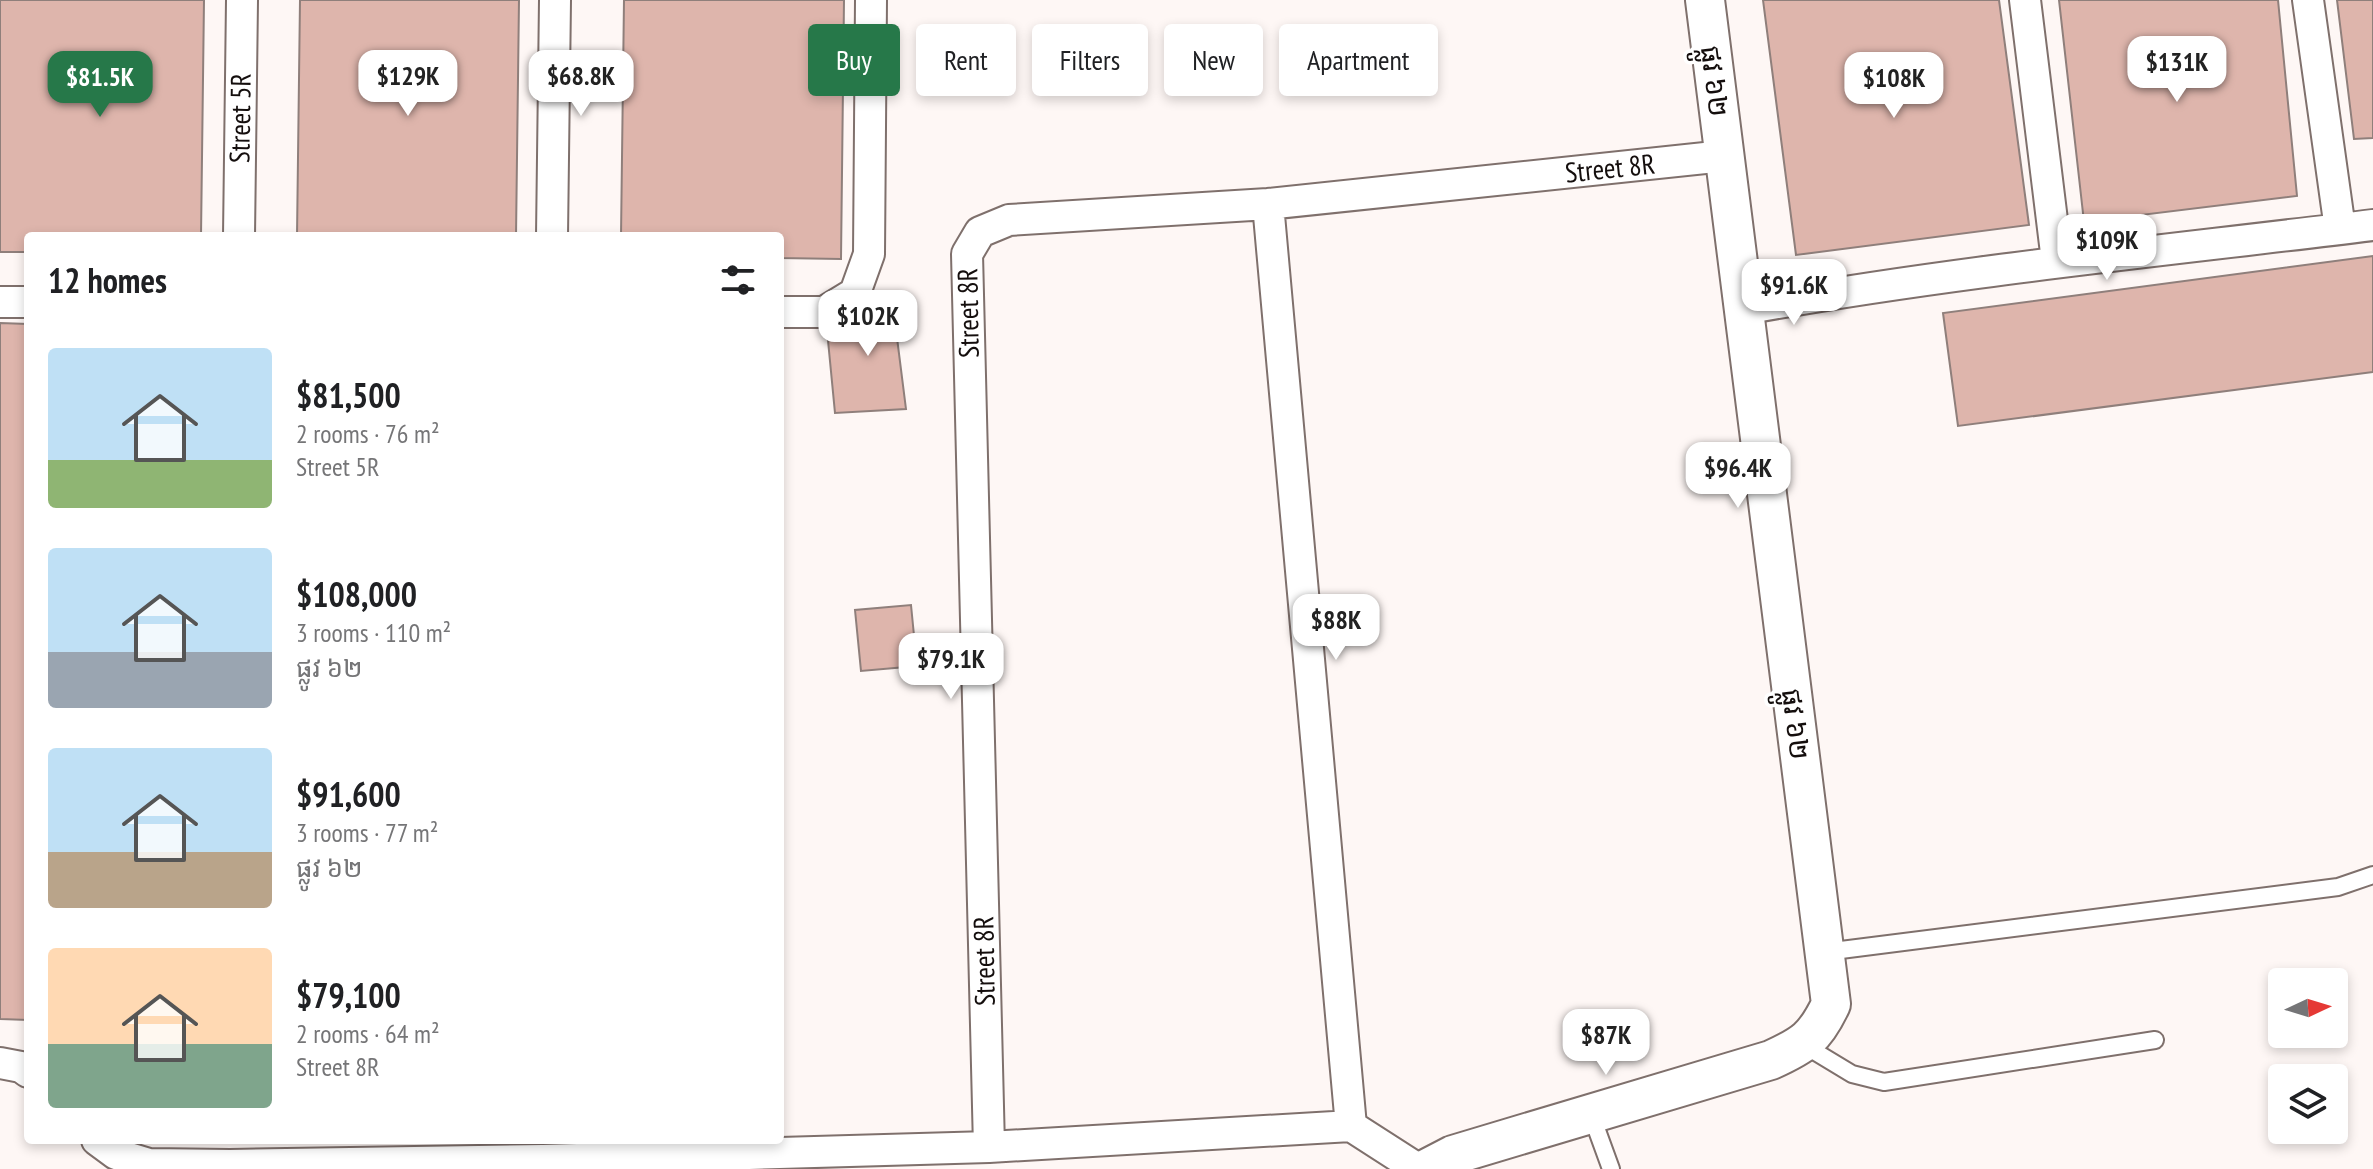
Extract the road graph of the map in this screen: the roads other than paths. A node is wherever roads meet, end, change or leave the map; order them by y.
1 (242, 0) edge
2 (555, 0) edge
3 (871, 0) edge
4 (1705, 0) edge
5 (2025, 0) edge
6 (2308, 0) edge
7 (1724, 156) junction
8 (1268, 204) junction
9 (2373, 225) edge
10 (2340, 229) junction
11 (239, 232) edge
12 (552, 232) edge
13 (2057, 261) junction
14 (0, 302) edge
15 (24, 302) edge
16 (1744, 309) junction
17 (784, 312) edge
18 (2373, 875) edge
19 (1825, 952) junction
20 (2155, 1040) dead end
21 (1804, 1045) junction
22 (0, 1063) edge
23 (24, 1069) edge
24 (1591, 1114) junction
25 (1351, 1126) junction
26 (102, 1144) edge
27 (989, 1147) junction
28 (727, 1148) edge
29 (543, 1150) edge
30 (230, 1152) edge
31 (1418, 1169) edge
32 (1426, 1169) edge
33 (1611, 1169) edge

1 - 11 street, Street 5R
2 - 12 street
3 - 17 street
4 - 7 street, ផ្លូវ ៦២
5 - 13 street
6 - 10 street
7 - 8 street, Street 8R
7 - 16 street, ផ្លូវ ៦២
8 - 25 street
8 - 27 street, Street 8R
9 - 10 street
10 - 13 street
13 - 16 street
14 - 15 street
16 - 19 street, ផ្លូវ ៦២
18 - 19 lane
19 - 21 street, ផ្លូវ ៦២
20 - 21 lane
21 - 24 street
22 - 23 street
24 - 32 street
24 - 33 lane
25 - 27 street
25 - 31 street
26 - 30 street
27 - 28 street
28 - 29 street
29 - 30 street

